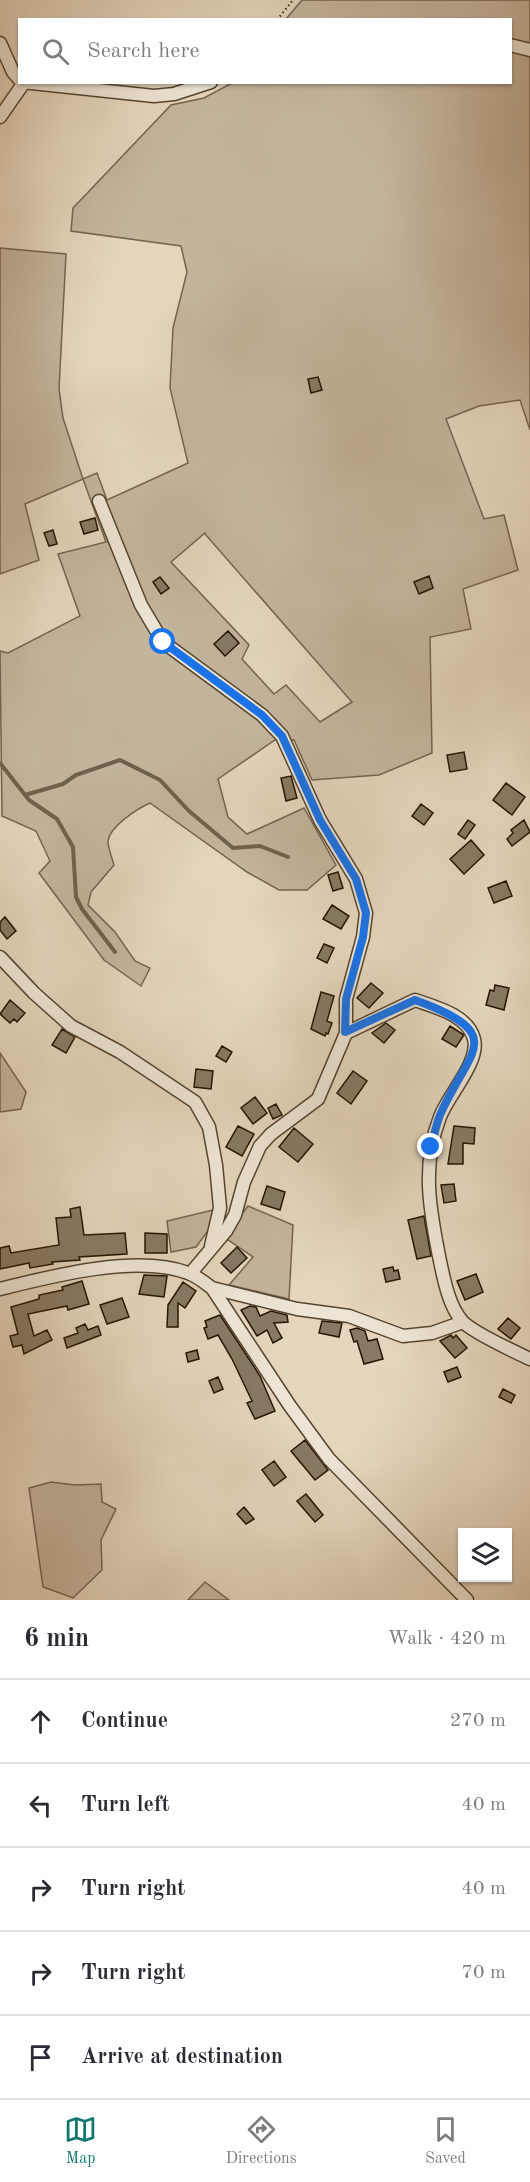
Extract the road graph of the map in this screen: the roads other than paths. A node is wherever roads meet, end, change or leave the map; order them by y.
1 (0, 43) edge
2 (512, 46) edge
3 (530, 50) edge
4 (18, 78) edge
5 (21, 84) edge
6 (41, 84) edge
7 (205, 84) edge
8 (0, 117) edge
9 (99, 501) dead end
10 (0, 957) edge
11 (345, 1032) junction
12 (210, 1247) junction
13 (190, 1274) junction
14 (212, 1288) junction
15 (0, 1289) edge
16 (463, 1322) junction
17 (530, 1359) edge
18 (467, 1600) edge

1 - 4 street
2 - 3 street
5 - 8 street
6 - 7 street
9 - 11 street
10 - 12 street
11 - 12 street
11 - 16 street
12 - 13 street
13 - 14 street
13 - 15 street
14 - 16 street
14 - 18 street
16 - 17 street

